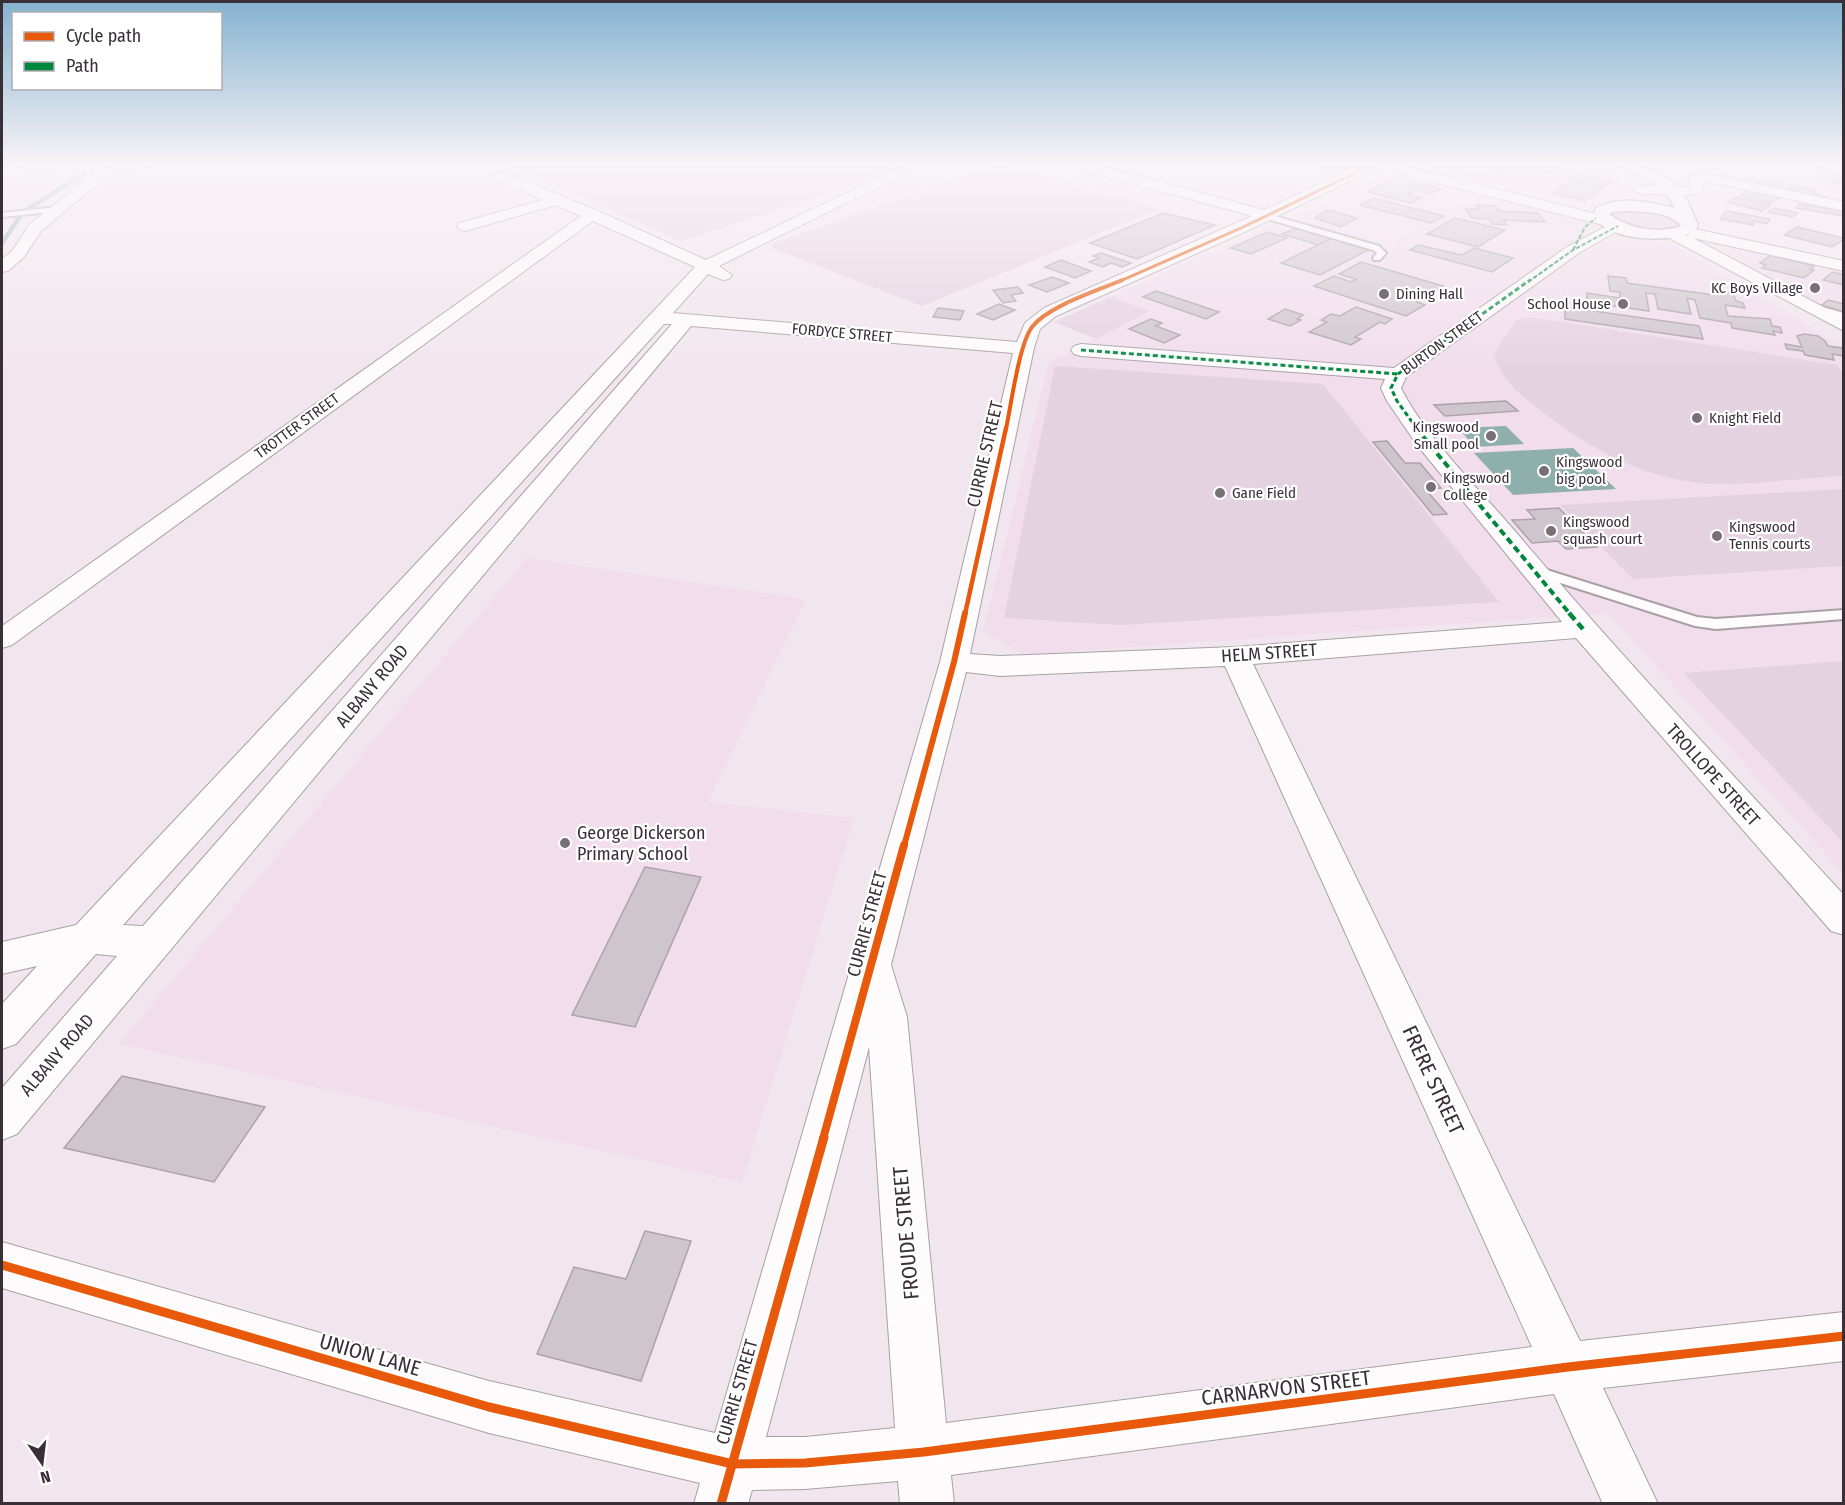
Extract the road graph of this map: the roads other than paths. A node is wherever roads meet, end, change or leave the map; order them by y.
1 (31, 234) edge
2 (565, 234) edge
3 (636, 234) edge
4 (775, 234) edge
5 (1222, 234) edge
6 (1332, 234) edge
7 (1581, 234) edge
8 (1590, 234) edge
9 (1695, 234) edge
10 (1712, 234) edge
11 (1573, 250) junction
12 (1379, 256) road end
13 (1844, 266) edge
14 (2, 267) edge
15 (715, 271) junction
16 (1813, 308) junction
17 (1844, 316) edge
18 (673, 319) junction
19 (1844, 326) edge
20 (1024, 348) junction
21 (1081, 350) dead end
22 (1398, 374) junction
23 (479, 514) junction
24 (517, 517) junction
25 (1534, 570) junction
26 (1844, 614) edge
27 (1583, 629) junction
28 (2, 639) edge
29 (1235, 656) junction
30 (954, 662) junction
31 (329, 676) junction
32 (377, 680) junction
33 (1844, 920) edge
34 (86, 938) junction
35 (154, 943) junction
36 (2, 958) edge
37 (872, 964) junction
38 (2, 1030) edge
39 (2, 1119) edge
40 (2, 1265) edge
41 (1844, 1336) edge
42 (1568, 1367) junction
43 (924, 1452) junction
44 (727, 1484) edge
45 (927, 1503) edge
46 (1631, 1503) edge

1 - 14 street
2 - 28 street, TROTTER STREET
3 - 15 street
4 - 15 street, ALBANY ROAD
5 - 20 street, CURRIE STREET
6 - 12 lane
7 - 11 street, BURTON STREET
8 - 11 street, BURTON STREET
9 - 16 street
10 - 13 street
11 - 22 street, BURTON STREET
15 - 18 street, ALBANY ROAD
16 - 17 lane
16 - 19 street
18 - 20 street, FORDYCE STREET
18 - 23 street, ALBANY ROAD
18 - 24 street, ALBANY ROAD
20 - 30 street, CURRIE STREET
21 - 22 street
22 - 25 street, BURTON STREET
23 - 24 street
23 - 31 street, ALBANY ROAD
24 - 32 street, ALBANY ROAD
25 - 26 lane
25 - 27 street, BURTON STREET
27 - 29 street, HELM STREET
27 - 33 street, TROLLOPE STREET
29 - 30 street, HELM STREET
29 - 42 street, FRERE STREET
30 - 37 street, CURRIE STREET
31 - 32 street
31 - 34 street, ALBANY ROAD
32 - 35 street, ALBANY ROAD
34 - 35 street
34 - 36 street
34 - 38 street, ALBANY ROAD
35 - 39 street, ALBANY ROAD
37 - 43 street, FROUDE STREET
37 - 44 street, CURRIE STREET
40 - 44 street, UNION LANE
41 - 42 street, CARNARVON STREET
42 - 43 street, CARNARVON STREET
42 - 46 street, FRERE STREET
43 - 44 street, CARNARVON STREET
43 - 45 street, FROUDE STREET

